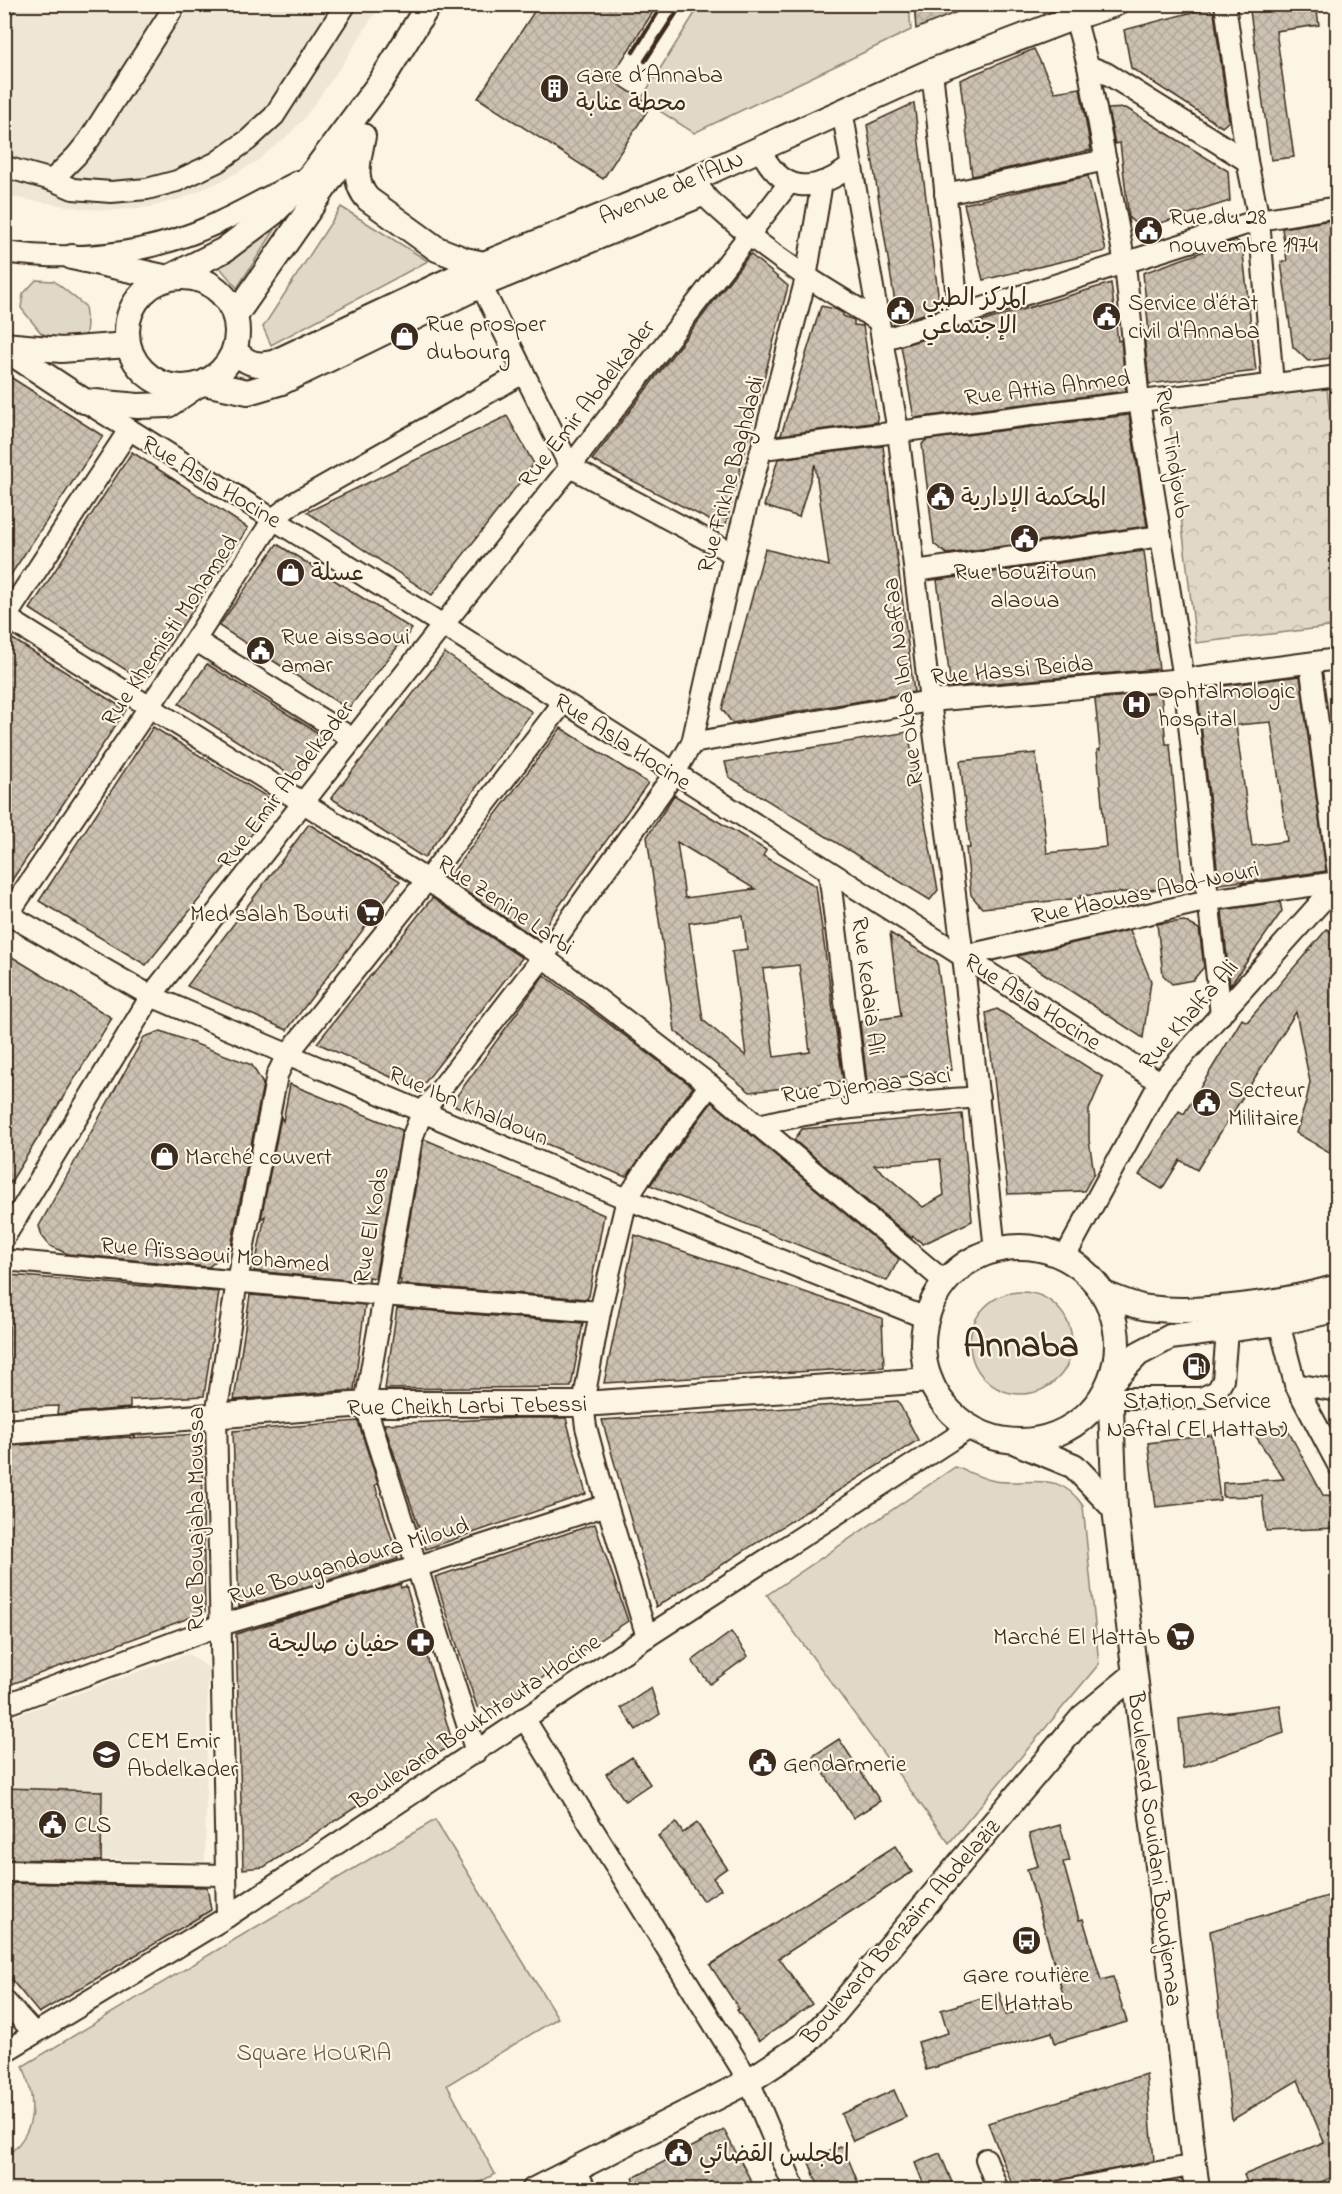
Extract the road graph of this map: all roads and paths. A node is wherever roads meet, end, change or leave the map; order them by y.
1 (176, 4) edge
2 (346, 4) edge
3 (429, 4) edge
4 (447, 4) edge
5 (1115, 4) edge
6 (1225, 4) edge
7 (1074, 11) edge
8 (1088, 66) junction
9 (932, 71) junction
10 (842, 110) junction
11 (363, 131) junction
12 (760, 148) junction
13 (1106, 160) junction
14 (1247, 161) junction
15 (4, 165) edge
16 (850, 166) junction
17 (312, 174) junction
18 (52, 180) junction
19 (822, 182) junction
20 (789, 183) junction
21 (698, 187) junction
22 (945, 194) junction
23 (1338, 207) edge
24 (1259, 220) junction
25 (748, 235) junction
26 (4, 252) edge
27 (72, 257) junction
28 (1125, 264) junction
29 (483, 275) junction
30 (168, 278) junction
31 (806, 278) junction
32 (235, 316) junction
33 (959, 316) junction
34 (879, 321) junction
35 (882, 340) junction
36 (128, 345) junction
37 (4, 347) edge
38 (235, 350) junction
39 (523, 374) junction
40 (1338, 376) edge
41 (200, 384) junction
42 (1274, 384) junction
43 (248, 392) junction
44 (84, 401) junction
45 (1139, 401) junction
46 (168, 405) junction
47 (129, 430) junction
48 (898, 431) junction
49 (763, 449) junction
50 (570, 467) junction
51 (274, 518) junction
52 (1161, 536) junction
53 (734, 554) junction
54 (915, 571) junction
55 (5, 618) edge
56 (442, 625) junction
57 (195, 640) junction
58 (1338, 659) edge
59 (1310, 663) junction
60 (1184, 679) junction
61 (930, 701) junction
62 (563, 703) junction
63 (149, 707) junction
64 (353, 739) junction
65 (693, 743) junction
66 (674, 774) junction
67 (304, 803) junction
68 (829, 872) junction
69 (1338, 873) edge
70 (427, 880) junction
71 (1338, 883) edge
72 (1209, 900) junction
73 (6, 915) edge
74 (963, 956) junction
75 (543, 957) junction
76 (151, 996) junction
77 (1221, 1015) junction
78 (287, 1055) junction
79 (1160, 1082) junction
80 (710, 1084) junction
81 (978, 1097) junction
82 (858, 1106) junction
83 (422, 1113) junction
84 (759, 1125) junction
85 (627, 1199) junction
86 (4, 1238) edge
87 (995, 1250) junction
88 (1065, 1257) junction
89 (4, 1260) edge
90 (237, 1281) junction
91 (945, 1282) junction
92 (1338, 1287) edge
93 (1104, 1294) junction
94 (383, 1295) junction
95 (1338, 1309) edge
96 (600, 1312) junction
97 (927, 1318) junction
98 (1279, 1323) junction
99 (1227, 1331) junction
100 (930, 1380) junction
101 (1294, 1384) junction
102 (1110, 1390) junction
103 (1338, 1391) edge
104 (365, 1404) junction
105 (584, 1404) junction
106 (216, 1416) junction
107 (970, 1427) junction
108 (4, 1432) edge
109 (1009, 1440) junction
110 (1338, 1465) edge
111 (607, 1505) junction
112 (1115, 1509) junction
113 (416, 1567) junction
114 (221, 1625) junction
115 (647, 1637) junction
116 (1134, 1675) junction
117 (4, 1706) edge
118 (524, 1718) junction
119 (476, 1752) junction
120 (4, 1871) edge
121 (226, 1875) junction
122 (227, 1917) junction
123 (4, 2000) edge
124 (34, 2033) junction
125 (4, 2052) edge
126 (749, 2081) junction
127 (986, 2159) dead end
128 (1195, 2165) junction
129 (575, 2168) junction
130 (534, 2190) edge
131 (586, 2190) edge
132 (795, 2190) edge
133 (998, 2190) edge
134 (1066, 2190) edge
135 (1197, 2190) edge

1 - 18 street
2 - 18 street
3 - 17 main road
4 - 11 main road
5 - 7 main road, Avenue de l'ALN
6 - 14 street
7 - 8 street, Rue Tindjoub
7 - 9 main road, Avenue de l'ALN
8 - 13 street, Rue Tindjoub
8 - 14 street
9 - 10 main road, Avenue de l'ALN
9 - 22 street
10 - 12 main road, Avenue de l'ALN
10 - 16 street, Rue Okba Ibn Naffaa
11 - 29 main road
11 - 32 main road
12 - 20 street
12 - 21 main road, Avenue de l'ALN
13 - 22 street
13 - 28 street, Rue Tindjoub
14 - 24 street
15 - 18 street
16 - 19 street
16 - 34 street, Rue Okba Ibn Naffaa
17 - 27 street
17 - 30 main road
19 - 20 street
19 - 31 street, Rue Frikhe Baghdadi
20 - 25 street, Rue Emir Abdelkader
21 - 25 street
21 - 29 main road, Avenue de l'ALN
22 - 33 street
23 - 24 street
24 - 28 street
24 - 42 street
25 - 31 street
25 - 50 street, Rue Emir Abdelkader
26 - 27 street
27 - 30 main road
28 - 33 street
28 - 45 street, Rue Tindjoub
29 - 38 main road, Avenue de l'ALN
29 - 39 street
29 - 43 main road, Avenue de l'ALN
30 - 32 main road
30 - 36 main road
31 - 34 street
31 - 49 street, Rue Frikhe Baghdadi
32 - 38 main road
33 - 35 street
34 - 35 street, Rue Okba Ibn Naffaa
35 - 48 street, Rue Okba Ibn Naffaa
36 - 37 main road
36 - 41 main road
37 - 44 main road, Rue Asla Hocine
38 - 41 main road
39 - 50 street
39 - 51 street, Rue Khemisti Mohamed
40 - 42 street, Rue Attia Ahmed
41 - 43 main road, Avenue de l'ALN
41 - 46 main road, Rue Asla Hocine
42 - 45 street, Rue Attia Ahmed
43 - 46 main road
44 - 46 main road, Rue Asla Hocine
44 - 47 street, Rue Asla Hocine
45 - 48 street, Rue Attia Ahmed
45 - 52 street, Rue Tindjoub
47 - 51 street, Rue Asla Hocine
47 - 55 street
48 - 49 street, Rue Attia Ahmed
48 - 54 street, Rue Okba Ibn Naffaa
49 - 53 street, Rue Frikhe Baghdadi
50 - 53 street
50 - 56 street, Rue Emir Abdelkader
51 - 56 street, Rue Asla Hocine
51 - 57 street, Rue Khemisti Mohamed
52 - 54 street
52 - 60 street, Rue Tindjoub
53 - 65 street, Rue Frikhe Baghdadi
54 - 61 street, Rue Okba Ibn Naffaa
55 - 63 street, Rue Zenine Larbi
56 - 62 street, Rue Asla Hocine
56 - 64 street, Rue Emir Abdelkader
57 - 63 street, Rue Khemisti Mohamed
57 - 64 street
58 - 59 street, Rue Hassi Beida
59 - 60 street, Rue Hassi Beida
59 - 69 street
60 - 61 street, Rue Hassi Beida
60 - 72 street, Rue Tindjoub
61 - 65 street, Rue Hassi Beida
61 - 74 street, Rue Okba Ibn Naffaa
62 - 66 street, Rue Asla Hocine
62 - 70 street, Rue Bouajaha Moussa
63 - 67 street, Rue Zenine Larbi
63 - 73 street, Rue Khemisti Mohamed
64 - 67 street, Rue Emir Abdelkader
65 - 66 street, Rue Frikhe Baghdadi
66 - 68 street, Rue Asla Hocine
66 - 75 street, Rue El Kods
67 - 70 street, Rue Zenine Larbi
67 - 76 street, Rue Emir Abdelkader
68 - 74 street, Rue Asla Hocine
68 - 82 street, Rue Kedaia Ali
70 - 75 street, Rue Zenine Larbi
70 - 78 street, Rue Bouajaha Moussa
71 - 72 street, Rue Haouas Abd-Nouri
71 - 77 street, Rue Khalfa Ali
72 - 74 street, Rue Haouas Abd-Nouri
72 - 77 street, Rue Tindjoub
73 - 76 street, Rue Ibn Khaldoun
74 - 79 street, Rue Asla Hocine
74 - 81 street, Rue Okba Ibn Naffaa
75 - 80 street, Rue Zenine Larbi
75 - 83 street, Rue El Kods
76 - 78 street, Rue Ibn Khaldoun
76 - 86 street, Rue Emir Abdelkader
77 - 79 street, Rue Khalfa Ali
78 - 83 street, Rue Ibn Khaldoun
78 - 90 street, Rue Bouajaha Moussa
79 - 88 street, Rue Khalfa Ali
80 - 84 street, Rue Zenine Larbi
80 - 85 street
81 - 82 street, Rue Djemaa Saci
81 - 87 street, Rue Okba Ibn Naffaa
82 - 84 street, Rue Djemaa Saci
83 - 85 street, Rue Ibn Khaldoun
83 - 94 street, Rue El Kods
84 - 91 street, Rue Zenine Larbi
85 - 96 street
85 - 97 street, Rue Ibn Khaldoun
87 - 88 main road
87 - 91 main road
88 - 93 main road
89 - 90 street, Rue Aïssaoui Mohamed
90 - 94 street, Rue Aïssaoui Mohamed
90 - 106 street, Rue Bouajaha Moussa
91 - 97 main road
92 - 93 main road
93 - 102 main road
94 - 96 street, Rue Aïssaoui Mohamed
94 - 104 street, Rue El Kods
95 - 98 main road
96 - 105 street
97 - 100 main road
98 - 99 main road
98 - 101 street
99 - 102 main road
99 - 102 street
100 - 105 main road, Rue Cheikh Larbi Tebessi
100 - 107 main road
101 - 103 street
101 - 110 street
102 - 109 main road
102 - 112 main road, Boulevard Souidani Boudjemaa
104 - 105 main road, Rue Cheikh Larbi Tebessi
104 - 106 main road, Rue Cheikh Larbi Tebessi
104 - 113 street, Rue El Kods
105 - 111 street
106 - 108 main road, Rue Cheikh Larbi Tebessi
106 - 114 street, Rue Bouajaha Moussa
107 - 109 main road
107 - 115 street, Boulevard Boukhtouta Hocine
109 - 112 main road
111 - 113 street, Rue Bougandoura Miloud
111 - 115 street
112 - 116 main road, Boulevard Souidani Boudjemaa
113 - 114 street, Rue Bougandoura Miloud
113 - 119 street, Rue El Kods
114 - 117 street, Rue Bougandoura Miloud
114 - 121 street, Rue Bouajaha Moussa
115 - 118 street, Boulevard Boukhtouta Hocine
116 - 126 main road, Boulevard Benzaïm Abdelaziz
116 - 128 main road, Boulevard Souidani Boudjemaa
118 - 119 street, Boulevard Boukhtouta Hocine
118 - 126 street
119 - 122 street, Boulevard Boukhtouta Hocine
120 - 121 street
121 - 122 street, Rue Bouajaha Moussa
122 - 124 street, Boulevard Boukhtouta Hocine
123 - 124 street
124 - 125 street, Boulevard Boukhtouta Hocine
126 - 129 main road, Boulevard Benzaïm Abdelaziz
126 - 132 street
127 - 133 street
128 - 134 street
128 - 135 main road, Boulevard Souidani Boudjemaa
129 - 130 main road, Boulevard Benzaïm Abdelaziz
129 - 131 street

